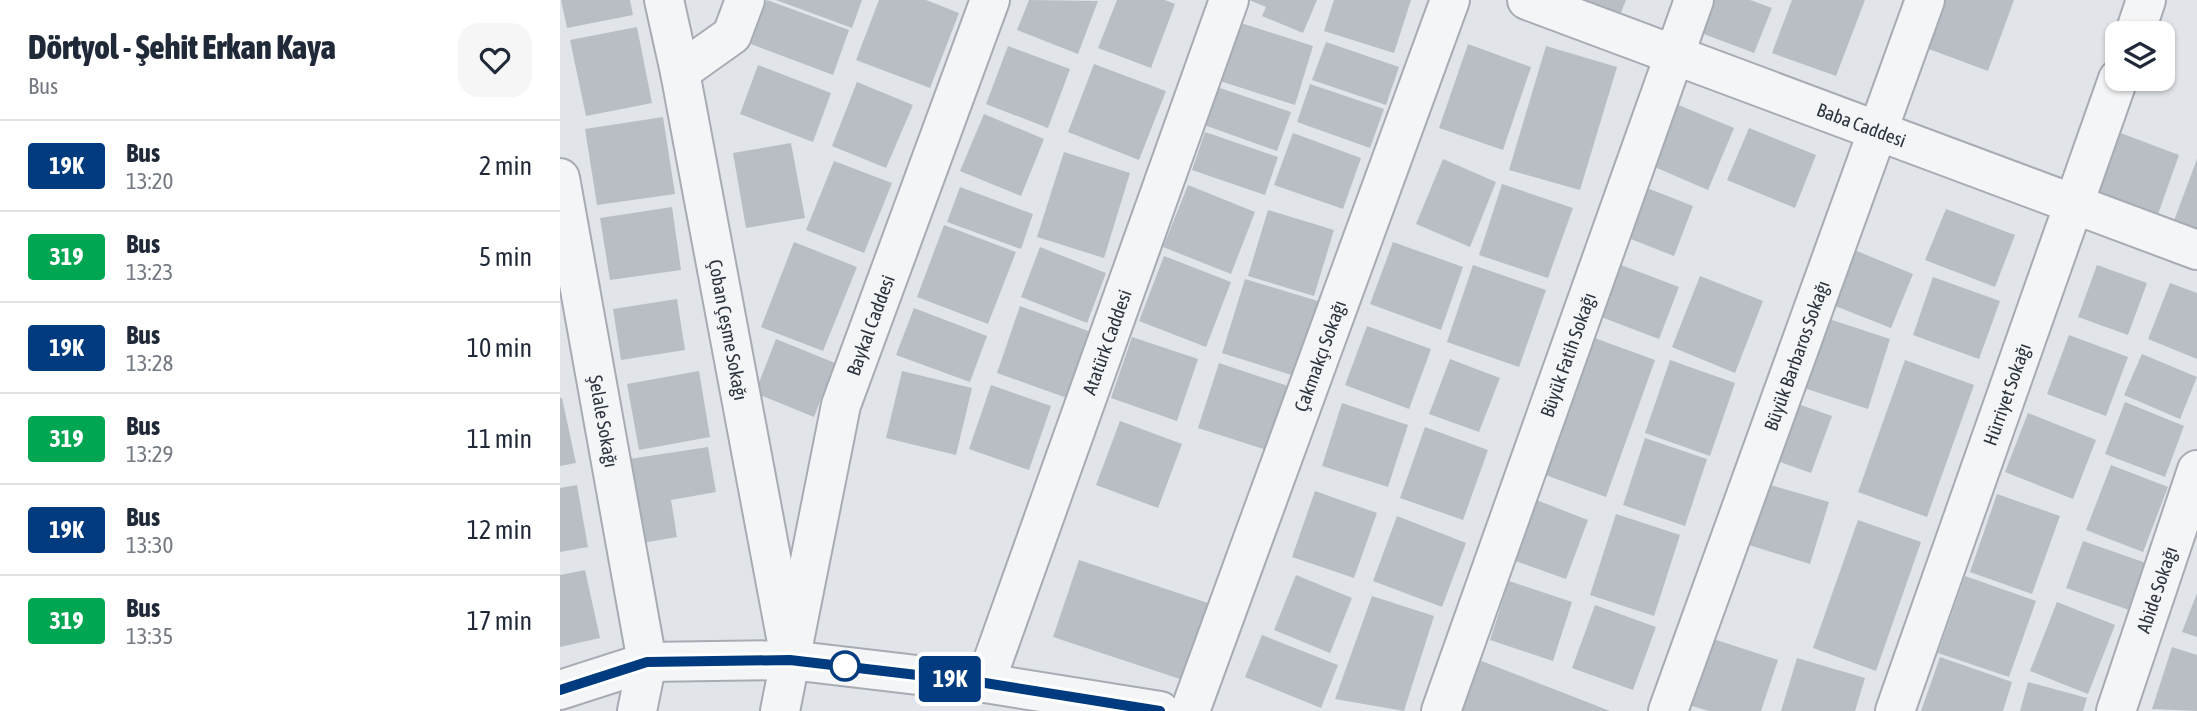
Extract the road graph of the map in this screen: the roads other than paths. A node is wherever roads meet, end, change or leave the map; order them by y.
1 (664, 0) edge
2 (745, 0) edge
3 (990, 0) edge
4 (1229, 0) edge
5 (1450, 0) edge
6 (1527, 0) edge
7 (1694, 0) edge
8 (1925, 0) edge
9 (2146, 0) edge
10 (2138, 21) edge
11 (1675, 55) junction
12 (680, 72) junction
13 (2115, 91) edge
14 (1877, 131) junction
15 (560, 178) edge
16 (2074, 204) junction
17 (2197, 250) edge
18 (2197, 470) edge
19 (790, 660) junction
20 (647, 662) junction
21 (985, 683) junction
22 (560, 690) edge
23 (636, 711) edge
24 (780, 711) edge
25 (1160, 711) edge
26 (1190, 711) edge
27 (1441, 711) edge
28 (1668, 711) edge
29 (1895, 711) edge
30 (2116, 711) edge

1 - 12 street, Çoban Çeşme Sokağı
2 - 12 street
3 - 19 street, Baykal Caddesi
4 - 21 street, Atatürk Caddesi
5 - 26 street, Çakmakçı Sokağı
6 - 11 street, Baba Caddesi
7 - 11 street, Büyük Fatih Sokağı
8 - 14 street, Büyük Barbaros Sokağı
9 - 10 street
11 - 14 street, Baba Caddesi
11 - 27 street, Büyük Fatih Sokağı
12 - 19 street, Çoban Çeşme Sokağı
13 - 16 street, Hürriyet Sokağı
14 - 16 street, Baba Caddesi
14 - 28 street, Büyük Barbaros Sokağı
15 - 20 street, Şelale Sokağı
16 - 17 street, Baba Caddesi
16 - 29 street, Hürriyet Sokağı
18 - 30 street, Abide Sokağı
19 - 20 street
19 - 21 street
19 - 24 street, Baykal Caddesi
20 - 22 street
20 - 23 street
21 - 25 street

